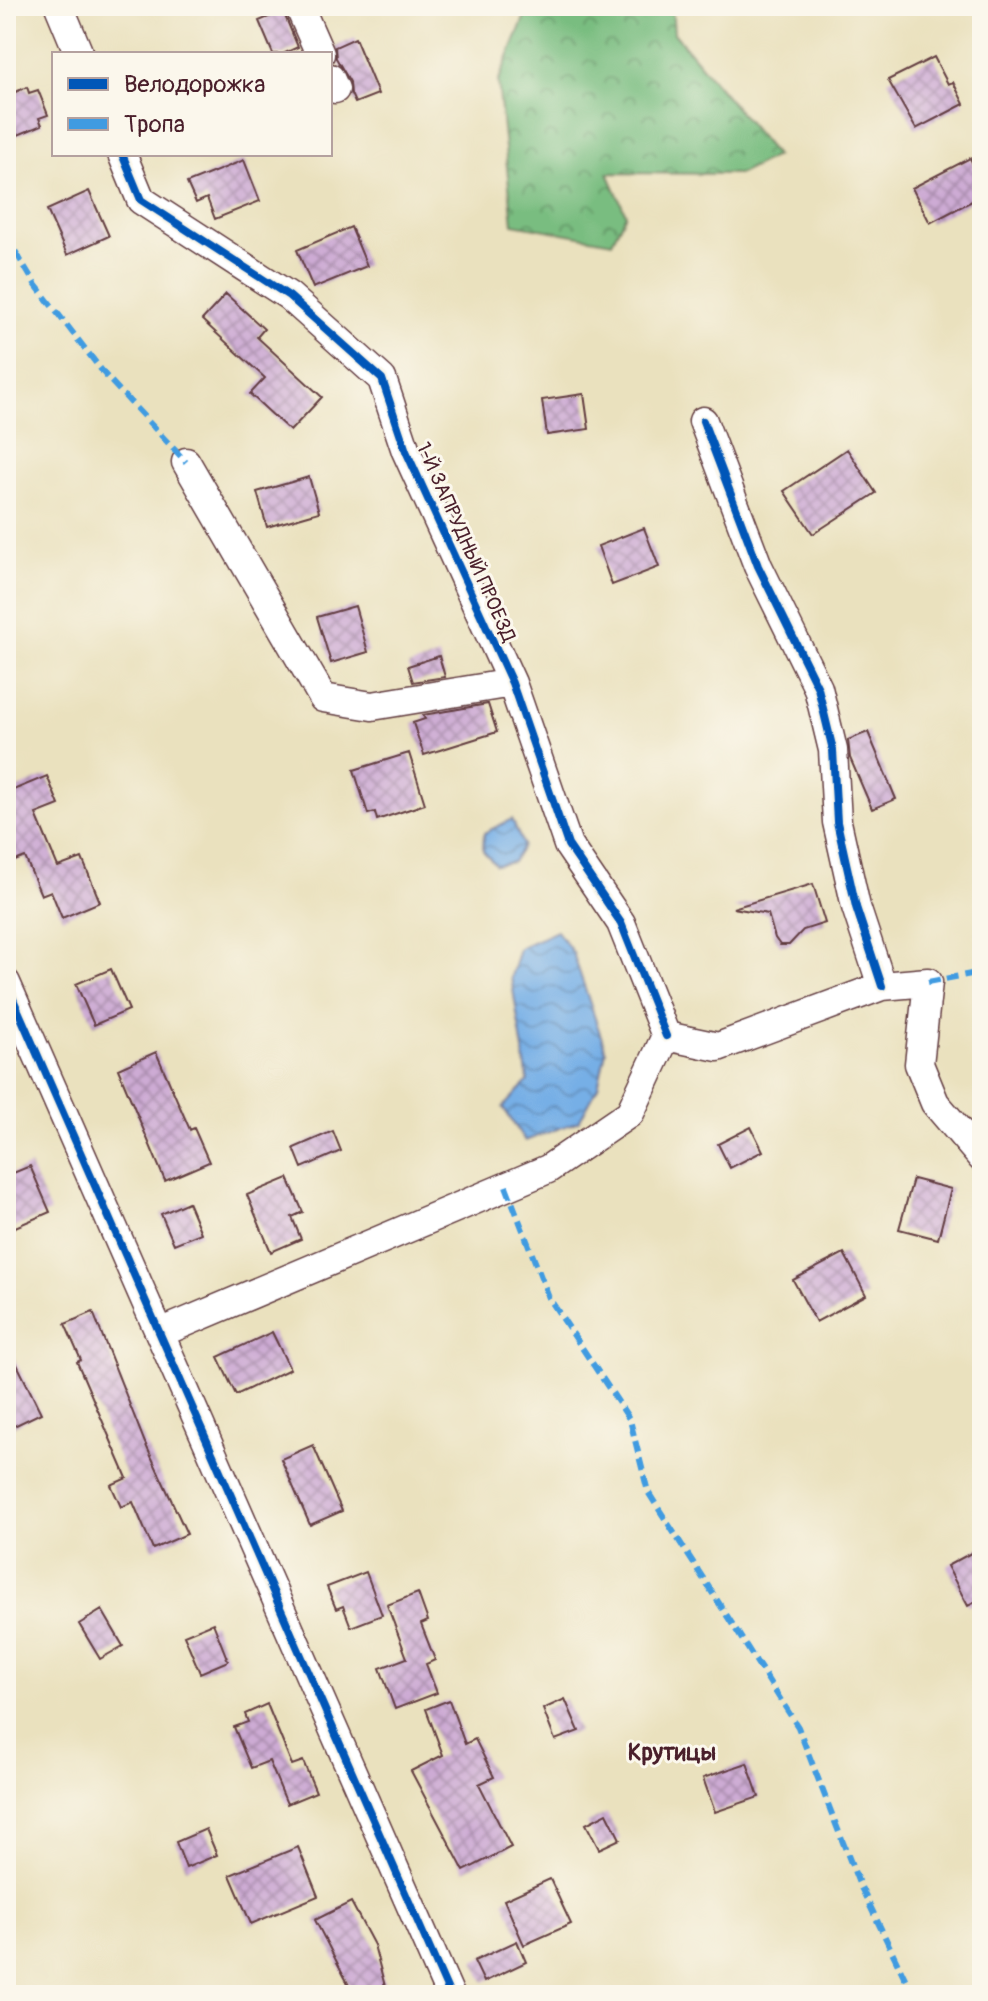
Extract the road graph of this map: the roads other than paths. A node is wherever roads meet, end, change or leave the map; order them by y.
1 (59, 6) edge
2 (299, 6) edge
3 (78, 52) edge
4 (319, 52) edge
5 (123, 156) edge
6 (703, 421) dead end
7 (186, 462) dead end
8 (512, 683) junction
9 (6, 983) edge
10 (882, 986) junction
11 (666, 1036) junction
12 (982, 1158) edge
13 (160, 1333) junction
14 (450, 1995) edge

1 - 3 street
2 - 4 street
5 - 8 street, 1-Й ЗАПРУДНЫЙ ПРОЕЗД
6 - 10 street
7 - 8 street
8 - 11 street, 1-Й ЗАПРУДНЫЙ ПРОЕЗД
9 - 13 street
10 - 11 street
10 - 12 street
11 - 13 street
13 - 14 street

